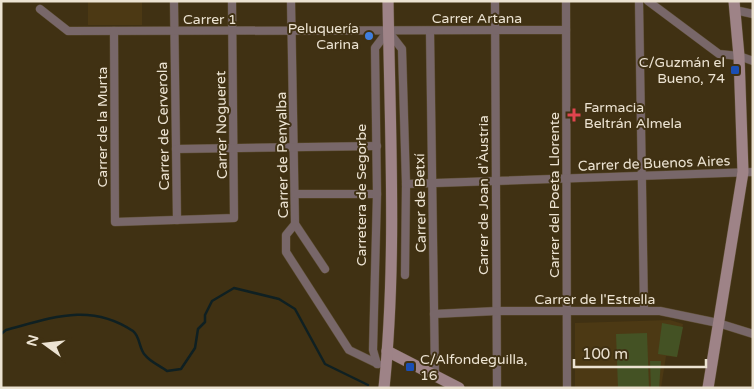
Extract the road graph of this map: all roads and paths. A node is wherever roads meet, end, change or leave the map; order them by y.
1 (174, 1) edge
2 (232, 1) edge
3 (291, 1) edge
4 (388, 1) edge
5 (495, 1) edge
6 (566, 1) edge
7 (640, 1) edge
8 (648, 1) edge
9 (734, 6) edge
10 (40, 9) dead end
11 (753, 14) edge
12 (566, 30) junction
13 (114, 31) junction
14 (175, 31) junction
15 (232, 31) junction
16 (292, 31) junction
17 (388, 31) junction
18 (430, 31) junction
19 (496, 31) junction
20 (739, 56) junction
21 (753, 61) edge
22 (376, 146) junction
23 (294, 147) junction
24 (233, 148) junction
25 (176, 149) junction
26 (748, 172) edge
27 (642, 176) junction
28 (567, 178) junction
29 (495, 181) junction
30 (432, 183) junction
31 (406, 184) junction
32 (295, 194) junction
33 (378, 194) junction
34 (177, 220) junction
35 (295, 224) junction
36 (325, 269) dead end
37 (405, 275) dead end
38 (644, 310) junction
39 (567, 311) junction
40 (497, 312) junction
41 (434, 314) junction
42 (718, 324) junction
43 (753, 334) edge
44 (388, 351) junction
45 (382, 365) junction
46 (435, 376) junction
47 (384, 388) edge
48 (459, 388) edge
49 (497, 388) edge
50 (567, 388) edge
51 (708, 388) edge

1 - 14 street, Carrer de Cerverola
2 - 15 street, Carrer Nogueret
3 - 16 street, Carrer de Penyalba
4 - 17 street
5 - 19 street, Carrer de Joan d'Àustria
6 - 12 street, Carrer del Poeta Llorente
7 - 27 street
8 - 20 street
9 - 11 street
9 - 20 street
10 - 13 street, Carrer 1
12 - 19 street, Carrer Artana
12 - 28 street, Carrer del Poeta Llorente
13 - 14 street, Carrer 1
13 - 34 street, Carrer de la Murta
14 - 15 street, Carrer 1
14 - 25 street, Carrer de Cerverola
15 - 16 street, Carrer 1
15 - 24 street, Carrer Nogueret
16 - 17 street, Carrer 1
16 - 23 street, Carrer de Penyalba
17 - 18 street, Carrer Artana
17 - 22 street, Carretera de Segorbe
17 - 31 street
17 - 44 street
18 - 19 street, Carrer Artana
18 - 30 street, Carrer de Betxí
19 - 29 street, Carrer de Joan d'Àustria
20 - 21 street
20 - 26 street
22 - 23 street
22 - 33 street, Carretera de Segorbe
23 - 24 street
23 - 32 street, Carrer de Penyalba
24 - 25 street
24 - 34 street, Carrer Nogueret
25 - 34 street, Carrer de Cerverola
26 - 27 street, Carrer de Buenos Aires
26 - 42 street
27 - 28 street, Carrer de Buenos Aires
27 - 38 street
28 - 29 street, Carrer de Buenos Aires
28 - 39 street, Carrer del Poeta Llorente
29 - 30 street, Carrer de Buenos Aires
29 - 40 street, Carrer de Joan d'Àustria
30 - 31 street, Carrer de Buenos Aires
30 - 41 street, Carrer de Betxí
31 - 37 street
32 - 33 street
32 - 35 street, Carrer de Penyalba
33 - 45 street, Carretera de Segorbe
35 - 36 street, Carrer de Penyalba
35 - 45 street
38 - 39 street, Carrer de l'Estrella
38 - 42 street, Carrer de l'Estrella
39 - 40 street, Carrer de l'Estrella
39 - 50 street, Carrer del Poeta Llorente
40 - 41 street, Carrer de l'Estrella
40 - 49 street, Carrer de Joan d'Àustria
41 - 46 street, Carrer de Betxí
42 - 43 street, Carrer de l'Estrella
42 - 51 street
44 - 45 street
44 - 46 street
45 - 47 street
46 - 48 street

